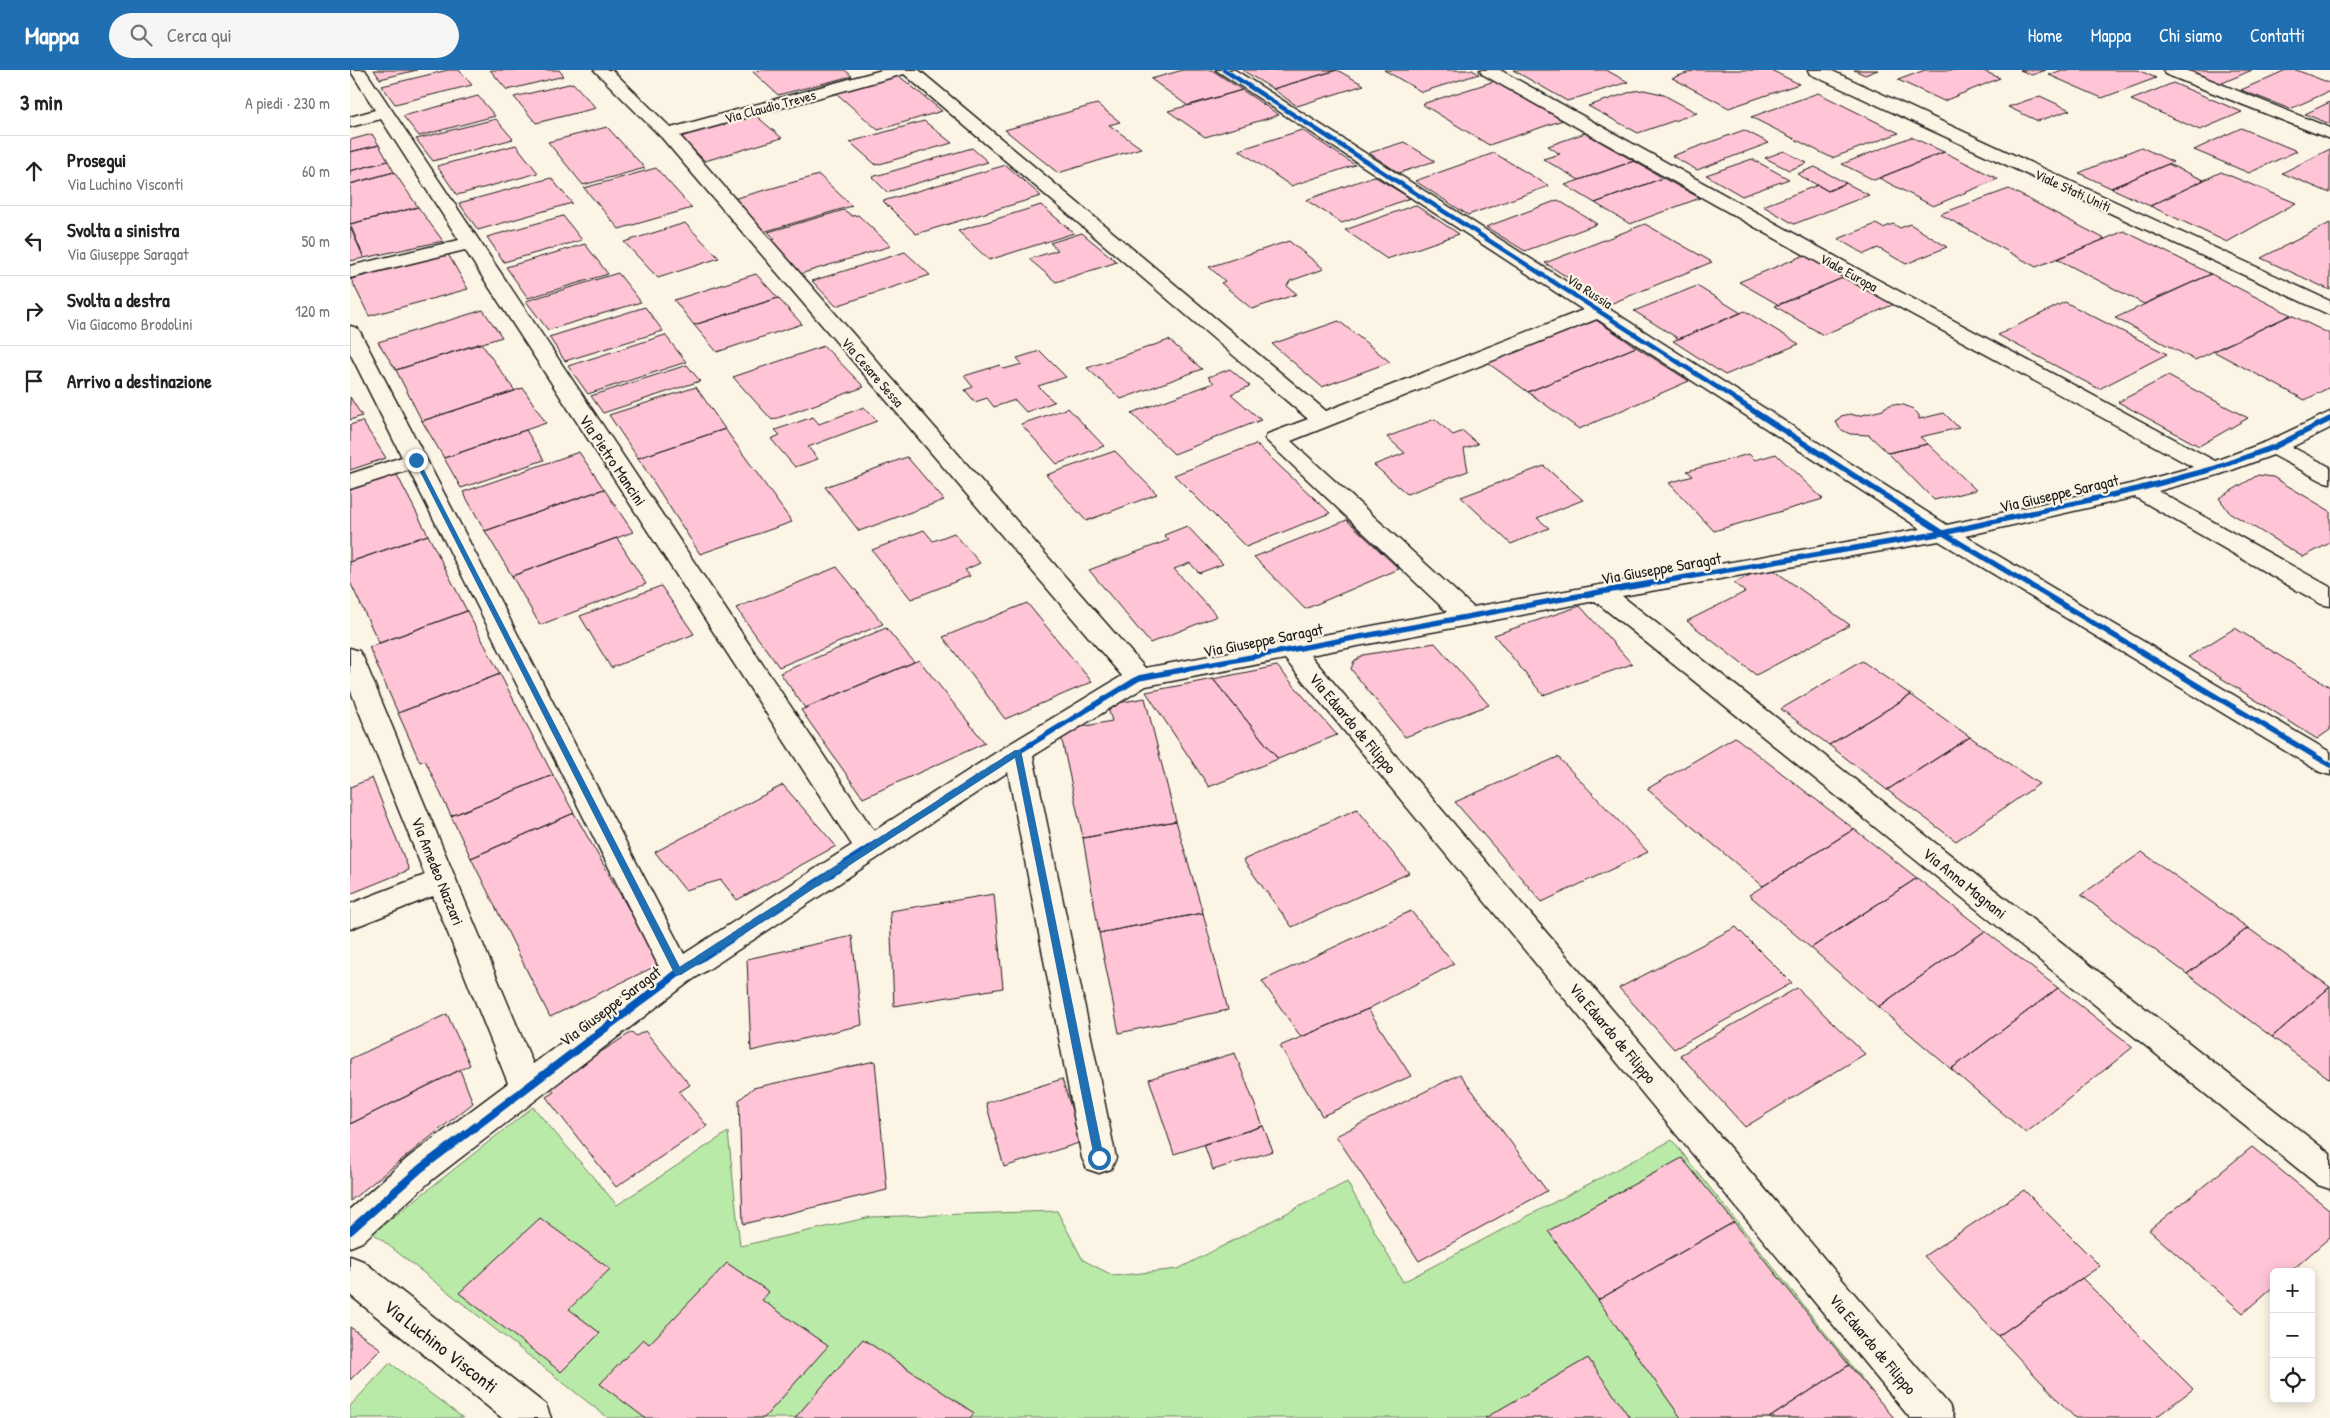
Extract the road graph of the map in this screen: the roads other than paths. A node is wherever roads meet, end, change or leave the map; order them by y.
1 (357, 70) edge
2 (602, 70) edge
3 (901, 70) edge
4 (909, 70) edge
5 (1224, 70) edge
6 (1488, 70) edge
7 (1816, 70) edge
8 (2171, 70) edge
9 (385, 113) junction
10 (350, 122) edge
11 (668, 134) junction
12 (2330, 134) edge
13 (469, 243) junction
14 (350, 272) edge
15 (2330, 309) edge
16 (1599, 311) junction
17 (350, 332) edge
18 (2330, 419) edge
19 (1323, 420) junction
20 (2274, 447) junction
21 (416, 460) junction
22 (2213, 469) junction
23 (2330, 476) edge
24 (350, 482) edge
25 (2138, 490) junction
26 (1943, 533) junction
27 (1600, 592) junction
28 (2330, 598) edge
29 (1468, 616) junction
30 (1291, 648) junction
31 (350, 657) edge
32 (1139, 678) junction
33 (1018, 752) junction
34 (2330, 765) edge
35 (870, 848) junction
36 (442, 880) junction
37 (350, 917) edge
38 (678, 973) junction
39 (526, 1086) junction
40 (1099, 1158) dead end
41 (2330, 1174) edge
42 (350, 1231) edge
43 (350, 1274) edge
44 (532, 1418) edge
45 (1935, 1418) edge

1 - 9 street, Via Pietro Mancini
2 - 11 street, Via Cesare Sessa
3 - 11 street, Via Claudio Treves
4 - 19 street
5 - 16 street, Via Russia
6 - 22 street, Viale Europa
7 - 15 street, Viale Stati Uniti
8 - 12 street
9 - 10 street
9 - 13 street, Via Pietro Mancini
11 - 32 street, Via Cesare Sessa
13 - 14 street
13 - 35 street, Via Pietro Mancini
16 - 19 street
16 - 26 street, Via Russia
17 - 21 street
18 - 20 street, Via Giuseppe Saragat
19 - 29 street
20 - 22 street, Via Giuseppe Saragat
20 - 23 street
21 - 24 street
21 - 38 street
22 - 25 street, Via Giuseppe Saragat
25 - 26 street, Via Giuseppe Saragat
25 - 28 street
26 - 27 street, Via Giuseppe Saragat
26 - 34 street, Via Russia
27 - 29 street, Via Giuseppe Saragat
27 - 41 street, Via Anna Magnani
29 - 30 street, Via Giuseppe Saragat
30 - 32 street, Via Giuseppe Saragat
30 - 45 street, Via Eduardo de Filippo
31 - 36 street, Via Amedeo Nazzari
32 - 33 street, Via Giuseppe Saragat
33 - 35 street, Via Giuseppe Saragat
33 - 40 street
35 - 38 street, Via Giuseppe Saragat
36 - 37 street
36 - 39 street, Via Amedeo Nazzari
38 - 39 street, Via Giuseppe Saragat
39 - 42 street, Via Giuseppe Saragat
43 - 44 street, Via Luchino Visconti

